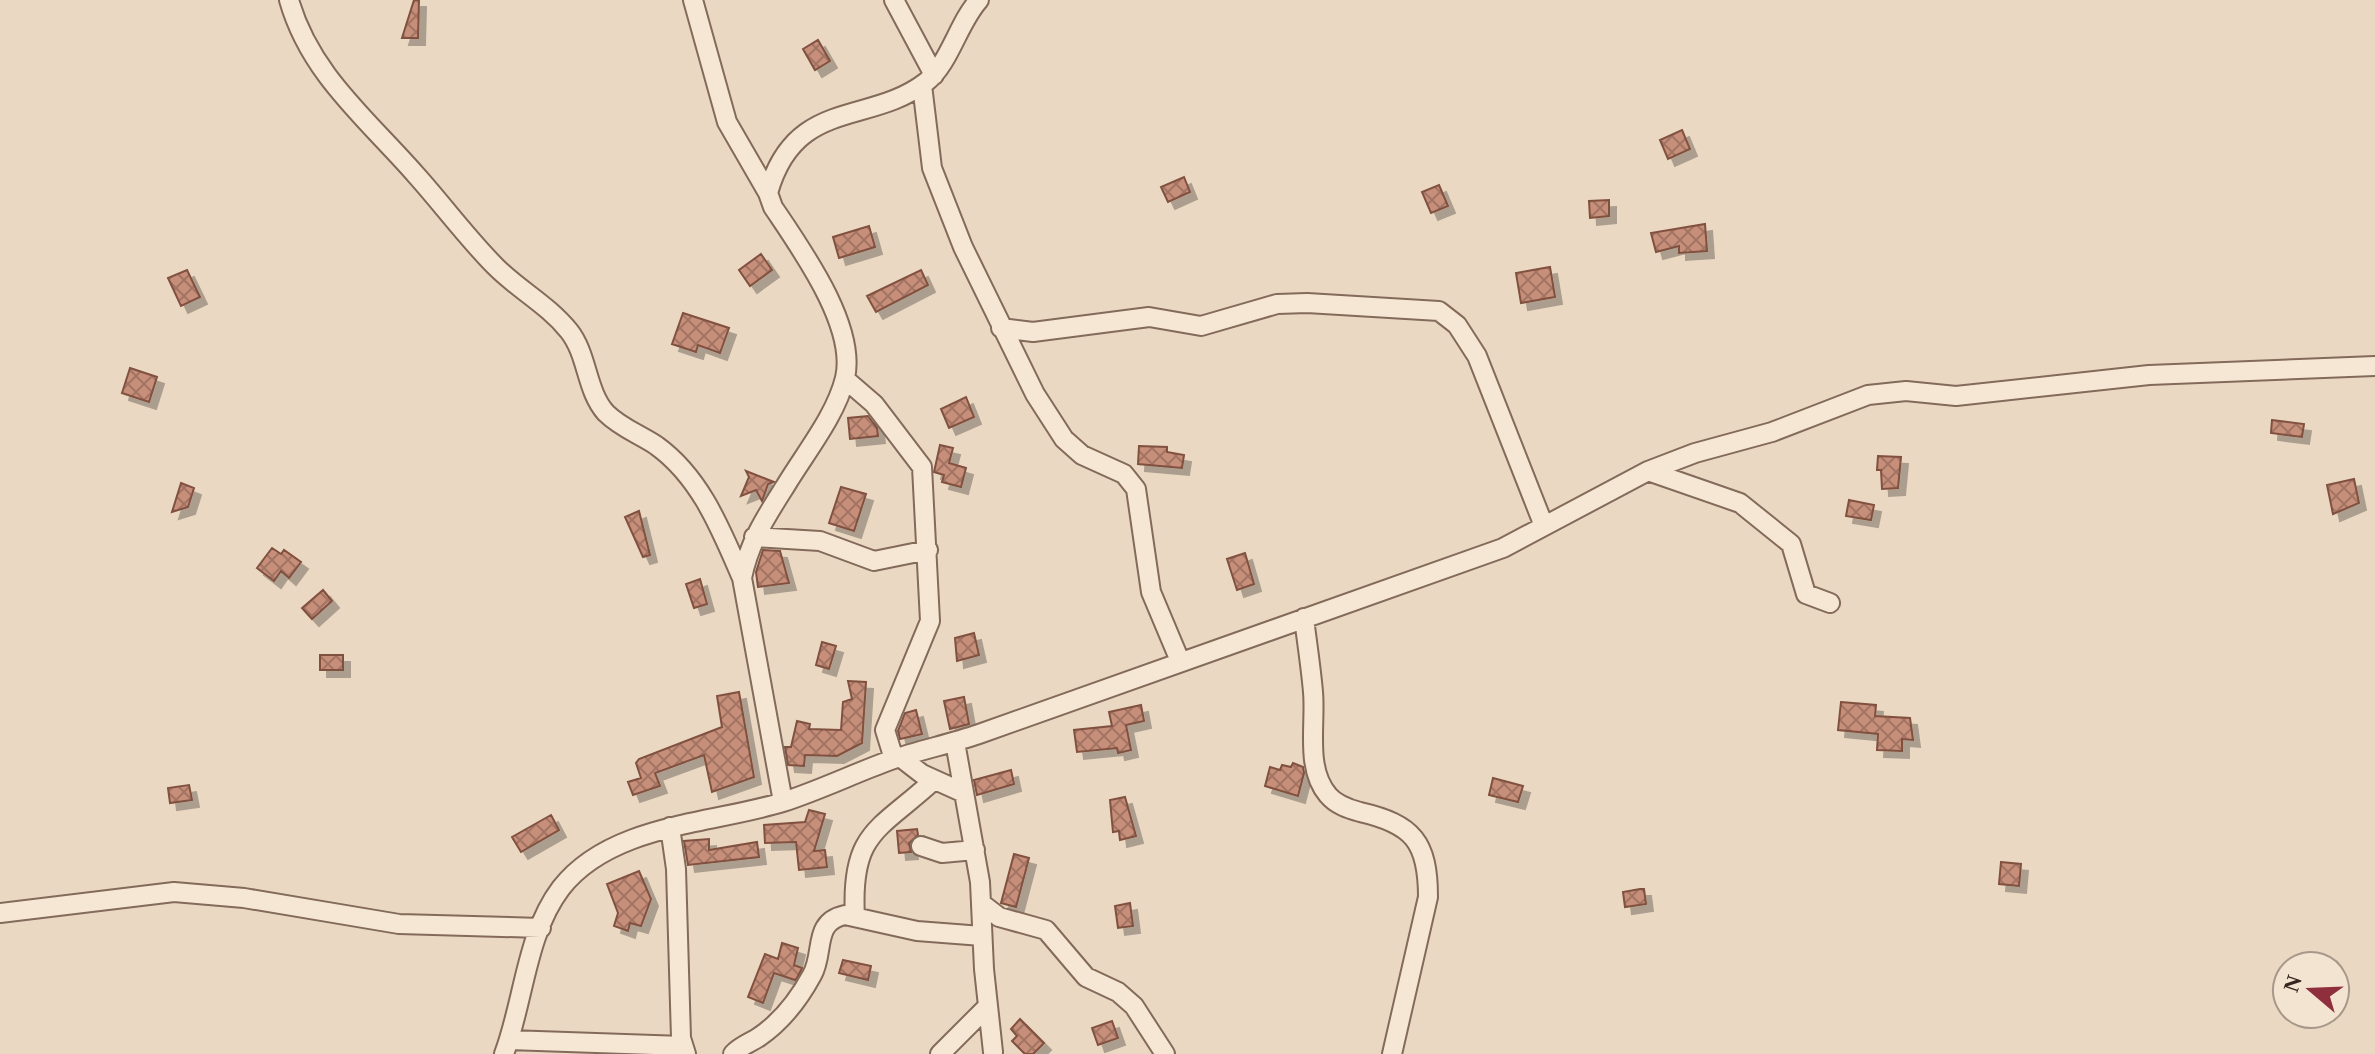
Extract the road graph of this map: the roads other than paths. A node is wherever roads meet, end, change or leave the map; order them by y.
1 (289, 0) edge
2 (693, 0) edge
3 (894, 0) edge
4 (979, 0) edge
5 (928, 80) junction
6 (768, 193) junction
7 (1001, 328) junction
8 (2375, 366) edge
9 (845, 379) junction
10 (1648, 471) junction
11 (1544, 526) junction
12 (754, 537) junction
13 (928, 550) junction
14 (742, 578) junction
15 (1830, 603) dead end
16 (1304, 618) junction
17 (1180, 661) junction
18 (955, 742) junction
19 (897, 758) junction
20 (934, 780) junction
21 (964, 793) junction
22 (783, 802) junction
23 (670, 827) junction
24 (921, 846) dead end
25 (975, 850) junction
26 (982, 904) junction
27 (0, 913) edge
28 (855, 917) junction
29 (541, 928) junction
30 (982, 936) junction
31 (988, 1006) junction
32 (507, 1047) edge
33 (684, 1050) edge
34 (993, 1052) dead end
35 (733, 1054) edge
36 (940, 1054) edge
37 (1165, 1054) edge
38 (1392, 1054) edge

1 - 14 street
2 - 6 street
3 - 5 street
4 - 5 street
5 - 6 street
5 - 7 street
6 - 9 street
7 - 11 street
7 - 17 street
8 - 10 street
9 - 12 street
9 - 13 street
10 - 11 street
10 - 15 street
11 - 16 street
12 - 13 street
12 - 14 street
13 - 19 street
14 - 22 street
16 - 17 street
16 - 38 street
17 - 18 street
18 - 19 street
18 - 21 street
19 - 20 street
19 - 22 street
20 - 21 street
20 - 28 street
21 - 25 street
22 - 23 street
23 - 29 street
23 - 33 street
24 - 25 street
25 - 26 street
26 - 30 street
26 - 37 street
27 - 29 street
28 - 30 street
28 - 35 street
29 - 32 street
30 - 31 street
31 - 34 street
31 - 36 street
32 - 33 street

